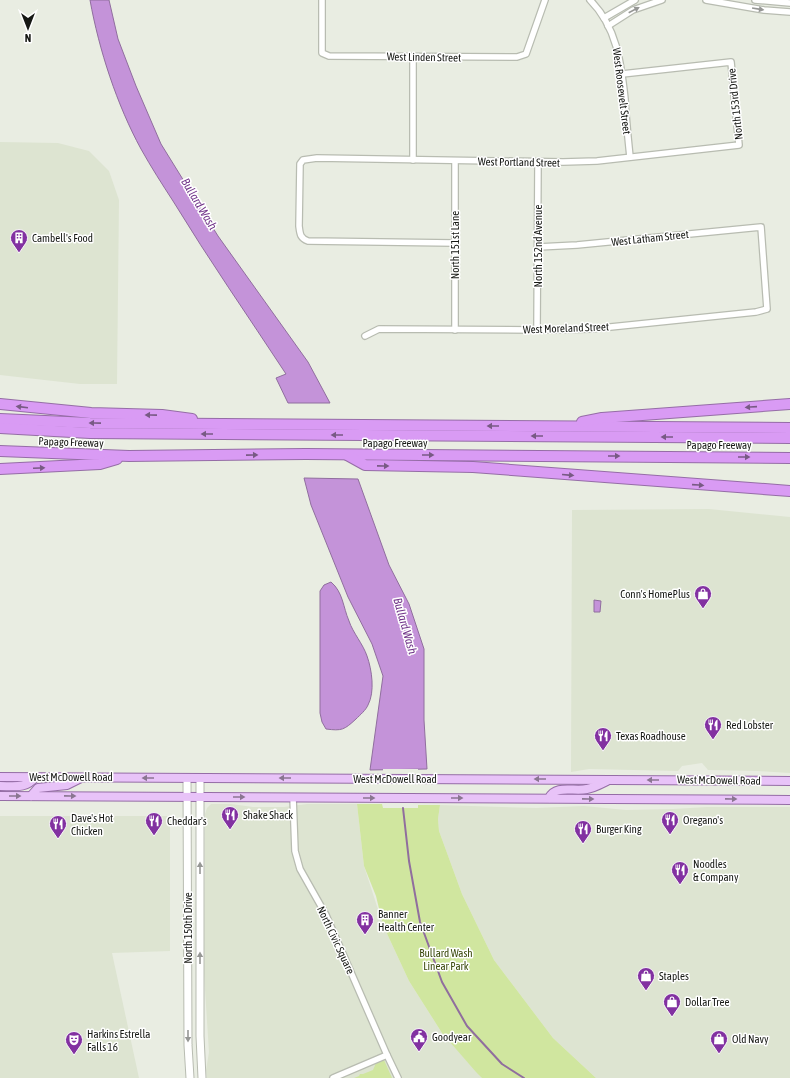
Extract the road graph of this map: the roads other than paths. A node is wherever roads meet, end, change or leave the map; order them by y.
1 (322, 0) edge
2 (546, 0) edge
3 (590, 0) edge
4 (635, 0) edge
5 (662, 0) edge
6 (706, 0) edge
7 (755, 0) edge
8 (731, 2) edge
9 (790, 3) edge
10 (790, 12) edge
11 (604, 18) junction
12 (608, 26) junction
13 (413, 56) junction
14 (622, 74) junction
15 (739, 146) joint
16 (630, 157) junction
17 (413, 160) junction
18 (455, 161) junction
19 (538, 162) junction
20 (454, 243) junction
21 (538, 247) junction
22 (767, 309) joint
23 (455, 330) junction
24 (537, 330) junction
25 (365, 336) dead end
26 (0, 404) edge
27 (790, 404) edge
28 (0, 419) edge
29 (246, 425) junction
30 (560, 426) junction
31 (0, 428) edge
32 (790, 428) edge
33 (790, 438) edge
34 (0, 451) edge
35 (347, 455) junction
36 (129, 456) junction
37 (790, 458) edge
38 (0, 469) edge
39 (790, 491) edge
40 (0, 777) edge
41 (35, 777) junction
42 (83, 777) junction
43 (187, 778) junction
44 (200, 778) junction
45 (612, 780) junction
46 (790, 781) edge
47 (0, 786) edge
48 (0, 796) edge
49 (31, 796) junction
50 (187, 797) junction
51 (200, 797) junction
52 (293, 797) junction
53 (549, 798) junction
54 (790, 800) edge
55 (387, 1055) junction
56 (190, 1078) edge
57 (202, 1078) edge
58 (333, 1078) edge
59 (398, 1078) edge

1 - 13 street, West Linden Street
2 - 13 street, West Linden Street
3 - 11 street, West Roosevelt Street
4 - 11 street
12 -> 5 street
6 - 8 street
7 - 9 street
8 -> 10 street
11 - 12 street, West Roosevelt Street
12 - 14 street, West Roosevelt Street
13 - 17 street
14 - 15 street, North 153rd Drive
14 - 16 street, West Roosevelt Street
15 - 16 street, West Portland Street
16 - 19 street, West Portland Street
17 - 18 street, West Portland Street
17 - 20 street, West Portland Street
18 - 19 street, West Portland Street
18 - 20 street, North 151st Lane
19 - 21 street, North 152nd Avenue
20 - 23 street, North 151st Lane
21 - 22 street, West Latham Street
21 - 24 street, North 152nd Avenue
22 - 24 street, West Moreland Street
23 - 24 street, West Moreland Street
23 - 25 street, West Moreland Street
29 -> 26 highway
27 -> 30 highway
29 -> 28 highway, Papago Freeway
30 -> 29 highway, Papago Freeway
30 - 32 highway, Papago Freeway
33 -> 31 highway
34 - 36 highway, Papago Freeway
36 -> 35 highway, Papago Freeway
35 -> 37 highway, Papago Freeway
35 -> 39 highway
38 -> 36 highway
40 - 41 main road, West McDowell Road
41 - 42 main road, West McDowell Road
41 - 47 main road
43 -> 42 main road, West McDowell Road
42 - 49 main road
43 - 44 main road, West McDowell Road
43 - 50 street, North 150th Drive
45 -> 44 main road, West McDowell Road
44 - 51 street, North 150th Drive
46 -> 45 main road, West McDowell Road
45 - 53 main road
48 -> 49 main road, West McDowell Road
49 -> 50 main road, West McDowell Road
50 - 51 main road, West McDowell Road
50 -> 56 street, North 150th Drive
51 -> 52 main road, West McDowell Road
57 -> 51 street, North 150th Drive
52 -> 53 main road, West McDowell Road
52 - 55 street, North Civic Square
53 -> 54 main road, West McDowell Road
55 - 58 street
55 - 59 street, North Civic Square

